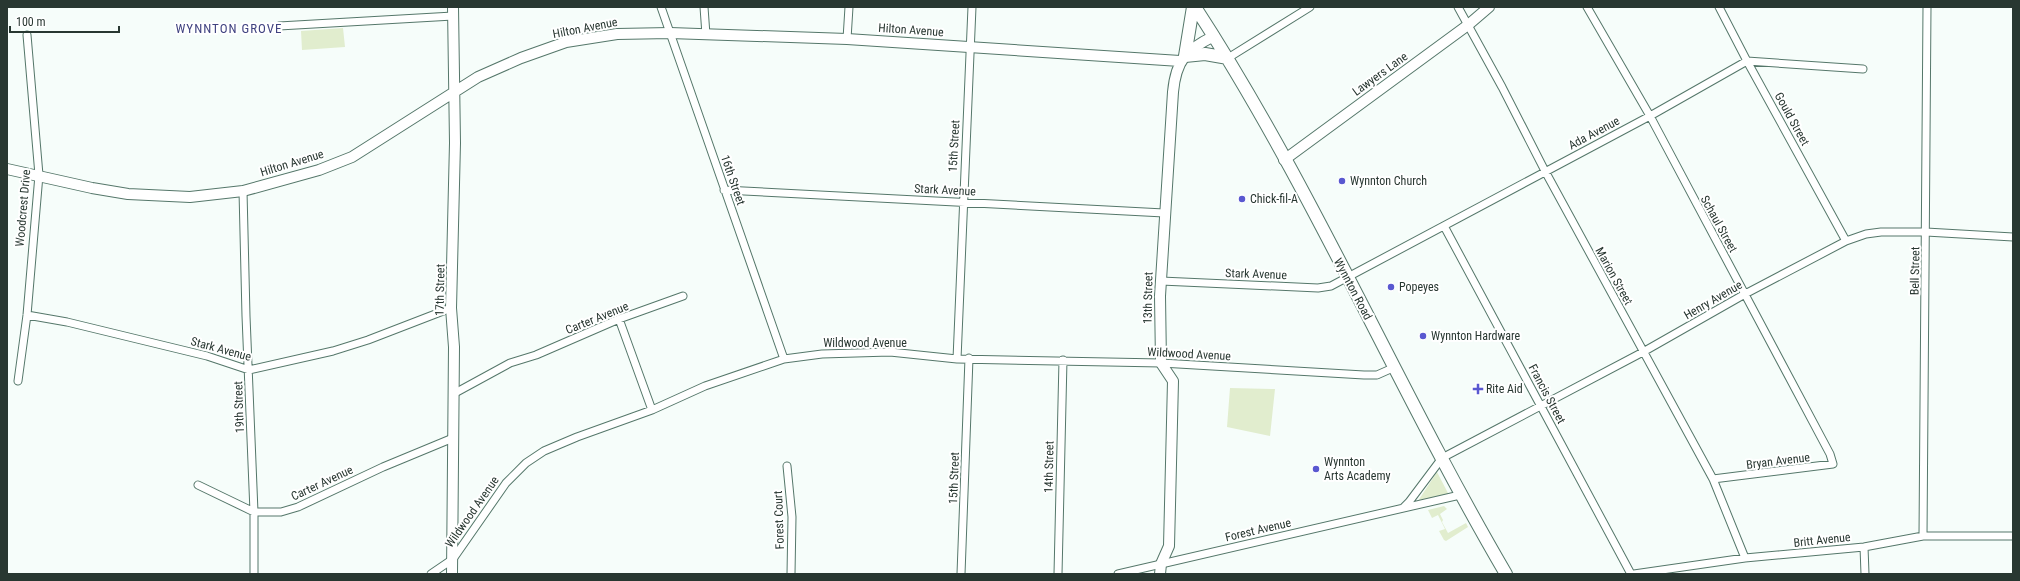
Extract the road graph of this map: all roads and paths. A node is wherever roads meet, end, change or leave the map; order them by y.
1 (661, 7) edge
2 (704, 7) edge
3 (849, 7) edge
4 (972, 7) edge
5 (1194, 7) edge
6 (1310, 7) edge
7 (1458, 7) edge
8 (1490, 7) edge
9 (1587, 7) edge
10 (1719, 7) edge
11 (1927, 7) edge
12 (453, 11) edge
13 (1468, 25) junction
14 (279, 26) dead end
15 (670, 33) junction
16 (706, 35) junction
17 (27, 36) dead end
18 (1214, 36) junction
19 (847, 39) junction
20 (970, 46) junction
21 (1183, 58) junction
22 (1228, 58) junction
23 (1747, 60) junction
24 (1863, 69) dead end
25 (455, 92) junction
26 (1650, 116) junction
27 (1284, 160) junction
28 (7, 169) edge
29 (1545, 171) junction
30 (39, 175) junction
31 (724, 190) junction
32 (243, 191) junction
33 (963, 202) junction
34 (1164, 213) junction
35 (1444, 226) junction
36 (1926, 232) junction
37 (2013, 236) edge
38 (1846, 241) junction
39 (1347, 277) junction
40 (1160, 281) junction
41 (1745, 294) junction
42 (683, 296) dead end
43 (451, 308) junction
44 (27, 315) junction
45 (619, 319) junction
46 (1643, 352) junction
47 (969, 358) junction
48 (784, 359) junction
49 (957, 359) junction
50 (1063, 360) junction
51 (1161, 363) junction
52 (1395, 367) junction
53 (249, 370) junction
54 (18, 381) dead end
55 (455, 392) junction
56 (1542, 407) junction
57 (652, 410) junction
58 (453, 438) junction
59 (1830, 454) joint
60 (1442, 458) junction
61 (787, 466) dead end
62 (1714, 479) junction
63 (198, 485) dead end
64 (1460, 495) junction
65 (1404, 507) junction
66 (254, 512) junction
67 (1922, 536) junction
68 (2013, 536) edge
69 (1864, 547) junction
70 (1745, 558) junction
71 (453, 559) junction
72 (1160, 569) edge
73 (254, 574) edge
74 (431, 574) edge
75 (452, 574) edge
76 (791, 574) edge
77 (961, 574) edge
78 (1058, 574) edge
79 (1118, 574) edge
80 (1506, 574) edge
81 (1631, 574) edge
82 (1634, 574) edge
83 (1865, 574) edge

1 - 15 street, 16th Street
2 - 16 street
3 - 19 street
4 - 20 street, 15th Street
5 - 18 main road, Wynnton Road
5 - 21 main road
6 - 22 street
7 - 13 street, Marion Street
8 - 13 street, Lawyers Lane
9 - 26 street, Schaul Street
10 - 23 street, Gould Street
11 - 36 street, Bell Street
12 - 14 street
12 - 25 street, 17th Street
13 - 27 street, Lawyers Lane
13 - 29 street, Marion Street
15 - 16 street, Hilton Avenue
15 - 25 street, Hilton Avenue
15 - 31 street, 16th Street
16 - 19 street, Hilton Avenue
17 - 30 street, Woodcrest Drive
18 - 21 street
18 - 22 main road, Wynnton Road
19 - 20 street, Hilton Avenue
20 - 21 street, Hilton Avenue
20 - 33 street, 15th Street
21 - 22 main road
21 - 34 street, 13th Street
22 - 27 main road, Wynnton Road
23 - 24 street
23 - 26 street, Ada Avenue
23 - 38 street, Gould Street
25 - 32 street, Hilton Avenue
25 - 43 street, 17th Street
26 - 29 street, Ada Avenue
26 - 41 street, Schaul Street
27 - 39 main road, Wynnton Road
28 - 30 street, Hilton Avenue
29 - 35 street, Ada Avenue
29 - 46 street, Marion Street
30 - 32 street, Hilton Avenue
30 - 44 street, Woodcrest Drive
31 - 33 street, Stark Avenue
31 - 48 street, 16th Street
32 - 53 street, 19th Street
33 - 34 street, Stark Avenue
33 - 49 street, 15th Street
34 - 40 street, 13th Street
35 - 39 street, Ada Avenue
35 - 56 street, Francis Street
36 - 37 street, Henry Avenue
36 - 38 street, Henry Avenue
36 - 67 street, Bell Street
38 - 41 street, Henry Avenue
39 - 40 street, Stark Avenue
39 - 52 main road, Wynnton Road
40 - 51 street, 13th Street
41 - 46 street, Henry Avenue
41 - 59 street, Schaul Street
42 - 45 street, Carter Avenue
43 - 53 street, Stark Avenue
43 - 55 street, 17th Street
44 - 53 street, Stark Avenue
44 - 54 street, Woodcrest Drive
45 - 55 street, Carter Avenue
45 - 57 street
46 - 56 street, Henry Avenue
46 - 62 street, Marion Street
47 - 49 street, Wildwood Avenue
47 - 50 street, Wildwood Avenue
47 - 77 street, 15th Street
48 - 49 street, Wildwood Avenue
48 - 57 street, Wildwood Avenue
50 - 51 street, Wildwood Avenue
50 - 78 street, 14th Street
51 - 52 street, Wildwood Avenue
51 - 72 street
52 - 60 main road, Wynnton Road
53 - 66 street, 19th Street
55 - 58 street, 17th Street
56 - 60 street, Henry Avenue
56 - 81 street, Francis Street
57 - 71 street, Wildwood Avenue
58 - 66 street, Carter Avenue
58 - 71 street, 17th Street
59 - 62 street, Bryan Avenue
60 - 64 main road, Wynnton Road
60 - 65 street
61 - 76 street, Forest Court
62 - 70 street, Marion Street
63 - 66 street, Carter Avenue
64 - 65 street, Forest Avenue
64 - 80 main road, Wynnton Road
65 - 72 street, Forest Avenue
66 - 73 street, 19th Street
67 - 68 street, Britt Avenue
67 - 69 street, Britt Avenue
69 - 70 street, Britt Avenue
69 - 83 street
70 - 82 street, Britt Avenue
71 - 74 street, Wildwood Avenue
71 - 75 street, 17th Street
72 - 79 street, Forest Avenue

